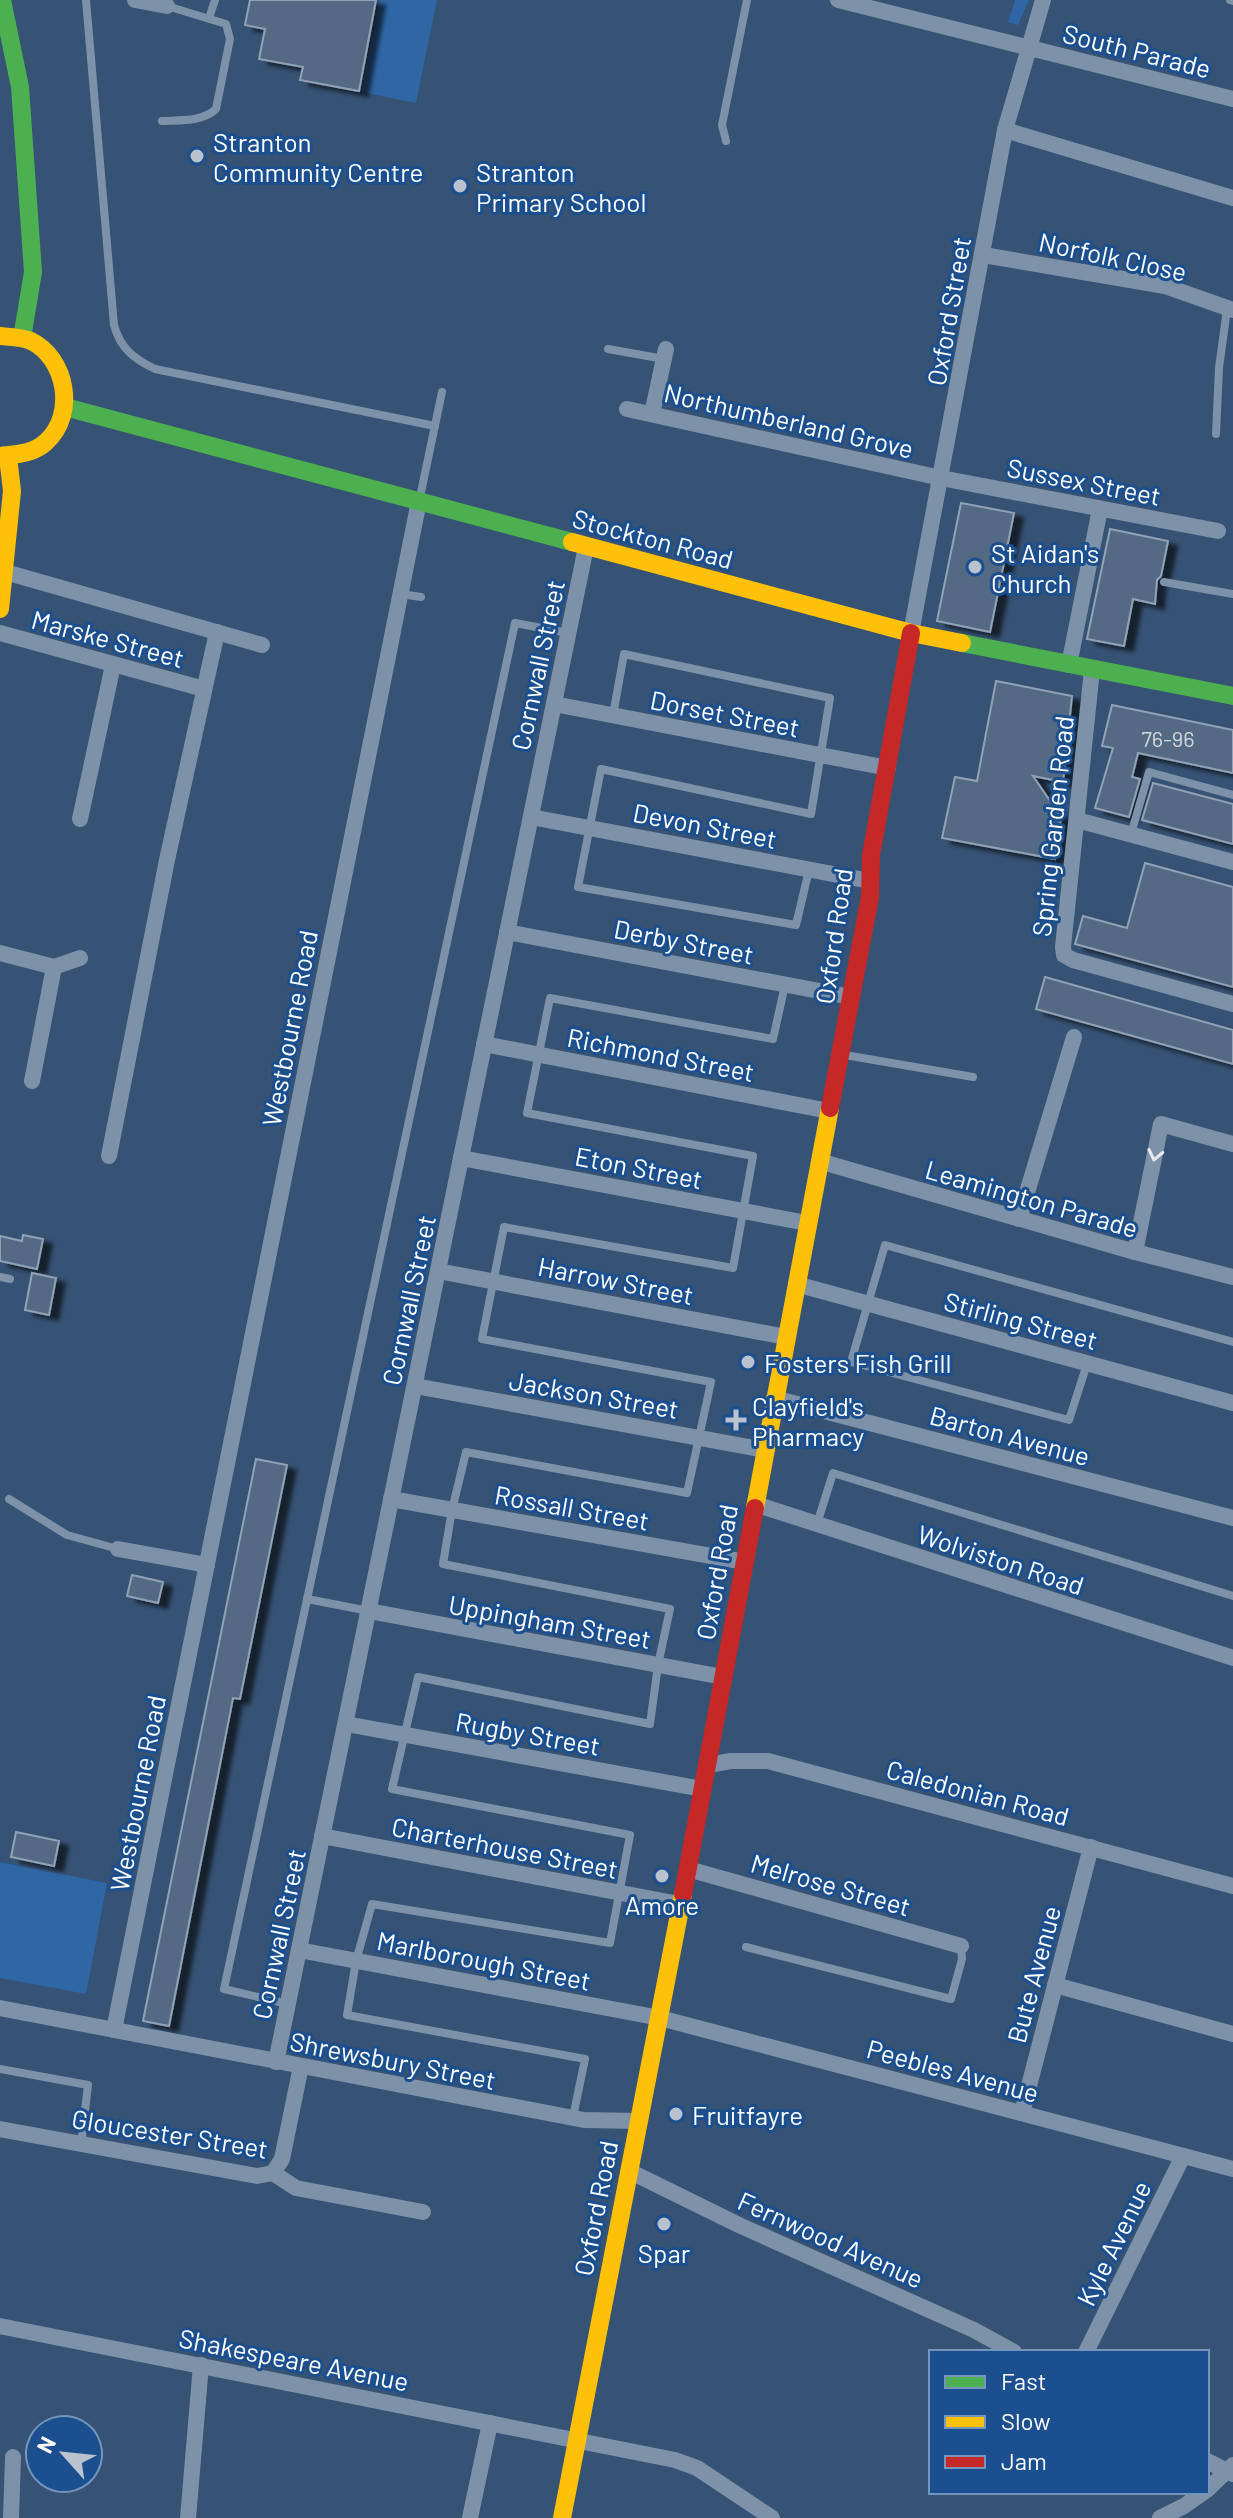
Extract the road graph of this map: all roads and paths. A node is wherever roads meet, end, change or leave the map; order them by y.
1 (2, 0) edge
2 (86, 0) edge
3 (135, 0) edge
4 (215, 0) edge
5 (747, 0) edge
6 (838, 0) edge
7 (1043, 0) edge
8 (167, 6) joint
9 (209, 18) junction
10 (1028, 48) junction
11 (1233, 99) edge
12 (162, 121) dead end
13 (1005, 130) junction
14 (726, 141) dead end
15 (1233, 198) edge
16 (983, 255) junction
17 (1230, 310) edge
18 (0, 336) edge
19 (22, 338) junction
20 (608, 349) dead end
21 (665, 354) joint
22 (442, 392) dead end
23 (65, 407) junction
24 (627, 409) dead end
25 (652, 414) junction
26 (435, 426) junction
27 (1216, 434) dead end
28 (4, 456) edge
29 (941, 478) junction
30 (419, 501) junction
31 (1100, 509) junction
32 (1218, 531) dead end
33 (586, 547) junction
34 (5, 572) junction
35 (1164, 582) dead end
36 (400, 594) junction
37 (1233, 594) edge
38 (421, 597) dead end
39 (0, 609) edge
40 (217, 632) junction
41 (0, 633) edge
42 (569, 633) junction
43 (911, 633) junction
44 (262, 645) dead end
45 (113, 665) junction
46 (1069, 665) junction
47 (1092, 670) junction
48 (204, 689) junction
49 (1233, 696) edge
50 (554, 704) junction
51 (613, 715) junction
52 (821, 755) junction
53 (888, 768) junction
54 (1233, 795) edge
55 (531, 817) junction
56 (80, 819) dead end
57 (1077, 820) junction
58 (588, 828) junction
59 (1131, 834) junction
60 (1233, 862) edge
61 (809, 869) junction
62 (870, 881) junction
63 (507, 932) junction
64 (0, 953) edge
65 (80, 958) dead end
66 (54, 967) junction
67 (785, 985) junction
68 (851, 997) junction
69 (1233, 1004) edge
70 (1074, 1037) dead end
71 (484, 1044) junction
72 (538, 1054) junction
73 (840, 1054) junction
74 (973, 1077) dead end
75 (32, 1081) dead end
76 (829, 1111) junction
77 (1233, 1144) edge
78 (109, 1156) dead end
79 (461, 1158) junction
80 (819, 1161) junction
81 (744, 1212) junction
82 (1019, 1219) junction
83 (807, 1223) junction
84 (1135, 1252) junction
85 (438, 1271) junction
86 (1233, 1277) edge
87 (494, 1281) junction
88 (796, 1284) junction
89 (868, 1303) junction
90 (786, 1337) junction
91 (1233, 1342) edge
92 (1087, 1363) junction
93 (415, 1386) junction
94 (774, 1398) junction
95 (1233, 1403) edge
96 (698, 1438) junction
97 (765, 1450) junction
98 (9, 1499) dead end
99 (391, 1499) junction
100 (755, 1504) junction
101 (452, 1510) junction
102 (1233, 1518) edge
103 (817, 1524) junction
104 (118, 1549) joint
105 (745, 1562) junction
106 (207, 1565) junction
107 (1233, 1596) edge
108 (307, 1599) junction
109 (369, 1611) junction
110 (1233, 1658) edge
111 (658, 1665) junction
112 (723, 1677) junction
113 (346, 1724) junction
114 (404, 1735) junction
115 (708, 1765) junction
116 (702, 1789) junction
117 (322, 1836) junction
118 (1091, 1847) junction
119 (688, 1869) junction
120 (1233, 1886) edge
121 (620, 1893) junction
122 (679, 1904) junction
123 (961, 1946) joint
124 (746, 1947) dead end
125 (299, 1950) junction
126 (356, 1961) junction
127 (1055, 1985) junction
128 (288, 2004) junction
129 (0, 2008) edge
130 (660, 2018) junction
131 (114, 2030) junction
132 (1233, 2034) edge
133 (276, 2062) junction
134 (301, 2066) junction
135 (0, 2069) edge
136 (1022, 2113) junction
137 (573, 2118) junction
138 (638, 2121) junction
139 (0, 2129) edge
140 (81, 2144) junction
141 (1183, 2156) junction
142 (1233, 2169) edge
143 (629, 2171) junction
144 (273, 2173) junction
145 (423, 2212) dead end
146 (0, 2326) edge
147 (1010, 2350) edge
148 (1087, 2350) edge
149 (201, 2365) junction
150 (490, 2423) junction
151 (578, 2441) junction
152 (13, 2457) dead end
153 (1209, 2462) edge
154 (1231, 2470) edge
155 (1209, 2488) edge
156 (1202, 2494) edge
157 (770, 2517) edge
158 (11, 2518) edge
159 (188, 2518) edge
160 (470, 2518) edge
161 (562, 2518) edge
162 (1160, 2518) edge

1 - 19 street
2 - 26 lane
3 - 8 street
4 - 9 lane
5 - 14 lane
6 - 10 street, South Parade
7 - 10 street, Oxford Street
8 - 9 lane
9 - 12 lane
10 - 11 street, South Parade
10 - 13 street, Oxford Street
13 - 15 street
13 - 16 street, Oxford Street
16 - 17 street, Norfolk Close
16 - 29 street, Oxford Street
17 - 27 lane
18 - 19 street
19 - 23 street
20 - 21 lane
21 - 25 street
22 - 26 lane
23 - 28 street
23 - 30 street, Stockton Road
24 - 25 street, Northumberland Grove
25 - 29 street, Northumberland Grove
26 - 30 lane
28 - 34 street
29 - 31 street, Sussex Street
29 - 43 street, Oxford Street
30 - 33 street, Stockton Road
30 - 36 street, Westbourne Road
31 - 32 street, Sussex Street
31 - 46 street
33 - 42 street, Cornwall Street
33 - 43 street, Stockton Road
34 - 39 street
34 - 40 street
35 - 37 lane
36 - 38 lane
36 - 106 street, Westbourne Road
40 - 44 street
40 - 48 street
41 - 45 street, Marske Street
42 - 50 street, Cornwall Street
42 - 108 lane
43 - 46 street, Stockton Road
43 - 53 street, Oxford Road
45 - 48 street, Marske Street
45 - 56 street
46 - 47 street, Stockton Road
47 - 49 street, Stockton Road
47 - 57 street, Spring Garden Road
48 - 78 street
50 - 51 street, Dorset Street
50 - 55 street, Cornwall Street
51 - 52 street, Dorset Street
51 - 52 lane
52 - 53 street, Dorset Street
52 - 58 lane
53 - 62 street, Oxford Road
54 - 59 lane
55 - 58 street, Devon Street
55 - 63 street, Cornwall Street
57 - 59 street
57 - 69 street, Spring Garden Road
58 - 61 street, Devon Street
58 - 61 lane
59 - 60 street
61 - 62 street, Devon Street
62 - 68 street, Oxford Road
63 - 67 street, Derby Street
63 - 71 street, Cornwall Street
64 - 66 street
65 - 66 street
66 - 75 street
67 - 68 street, Derby Street
67 - 72 lane
68 - 73 street, Oxford Road
70 - 82 street
71 - 72 street, Richmond Street
71 - 79 street, Cornwall Street
72 - 76 street, Richmond Street
72 - 81 lane
73 - 74 lane
73 - 76 street, Oxford Road
76 - 80 street, Oxford Road
77 -> 84 street
79 - 81 street, Eton Street
79 - 85 street, Cornwall Street
80 - 82 street, Leamington Parade
80 - 83 street, Oxford Road
81 - 83 street, Eton Street
81 - 87 lane
82 - 84 street, Leamington Parade
83 - 88 street, Oxford Road
84 - 86 street, Leamington Parade
85 - 87 street, Harrow Street
85 - 93 street, Cornwall Street
87 - 90 street, Harrow Street
87 - 96 lane
88 - 89 street, Stirling Street
88 - 90 street, Oxford Road
89 - 91 lane
89 - 92 street, Stirling Street
89 - 92 lane
90 - 94 street, Oxford Road
92 - 95 street, Stirling Street
93 - 96 street, Jackson Street
93 - 99 street, Cornwall Street
94 - 97 street, Oxford Road
94 - 102 street, Barton Avenue
96 - 97 street, Jackson Street
96 - 101 lane
97 - 100 street, Oxford Road
98 - 104 lane
99 - 101 street, Rossall Street
99 - 109 street, Cornwall Street
100 - 103 street, Wolviston Road
100 - 105 street, Oxford Road
101 - 105 street, Rossall Street
101 - 111 lane
103 - 107 lane
103 - 110 street, Wolviston Road
104 - 106 street
105 - 112 street, Oxford Road
106 - 131 street, Westbourne Road
108 - 109 lane
108 - 128 lane
109 - 111 street, Uppingham Street
109 - 113 street, Cornwall Street
111 - 112 street, Uppingham Street
111 - 114 lane
112 - 115 street, Oxford Road
113 - 114 street, Rugby Street
113 - 117 street, Cornwall Street
114 - 116 street, Rugby Street
114 - 121 lane
115 - 116 street, Oxford Road
115 - 118 street, Caledonian Road
116 - 119 street, Oxford Road
117 - 121 street, Charterhouse Street
117 - 125 street, Cornwall Street
118 - 120 street, Caledonian Road
118 - 127 street, Bute Avenue
119 - 122 street, Oxford Road
119 - 123 street, Melrose Street
121 - 122 street, Charterhouse Street
121 - 126 lane
122 - 130 street, Oxford Road
123 - 124 lane
125 - 126 street, Marlborough Street
125 - 128 street, Cornwall Street
126 - 130 street, Marlborough Street
126 - 137 lane
127 - 132 street
127 - 136 street, Bute Avenue
128 - 133 street, Cornwall Street
129 - 131 street, Shrewsbury Street
130 - 136 street, Peebles Avenue
130 - 138 street, Oxford Road
131 - 133 street, Shrewsbury Street
133 - 134 street, Shrewsbury Street
134 - 137 street, Shrewsbury Street
134 - 144 street
135 - 140 lane
136 - 141 street, Peebles Avenue
137 - 138 street, Shrewsbury Street
138 - 143 street, Oxford Road
139 - 140 street, Gloucester Street
140 - 144 street, Gloucester Street
141 - 142 street, Peebles Avenue
141 - 148 street, Kyle Avenue
143 - 147 street, Fernwood Avenue
143 - 151 street, Oxford Road
144 - 145 street, Gloucester Street
146 - 149 street, Shakespeare Avenue
149 - 150 street, Shakespeare Avenue
149 - 159 street
150 - 151 street, Shakespeare Avenue
150 - 160 street
151 - 157 street, Shakespeare Avenue
151 - 161 street, Oxford Road
152 - 158 street
153 - 154 street
154 - 155 street
156 - 162 street

